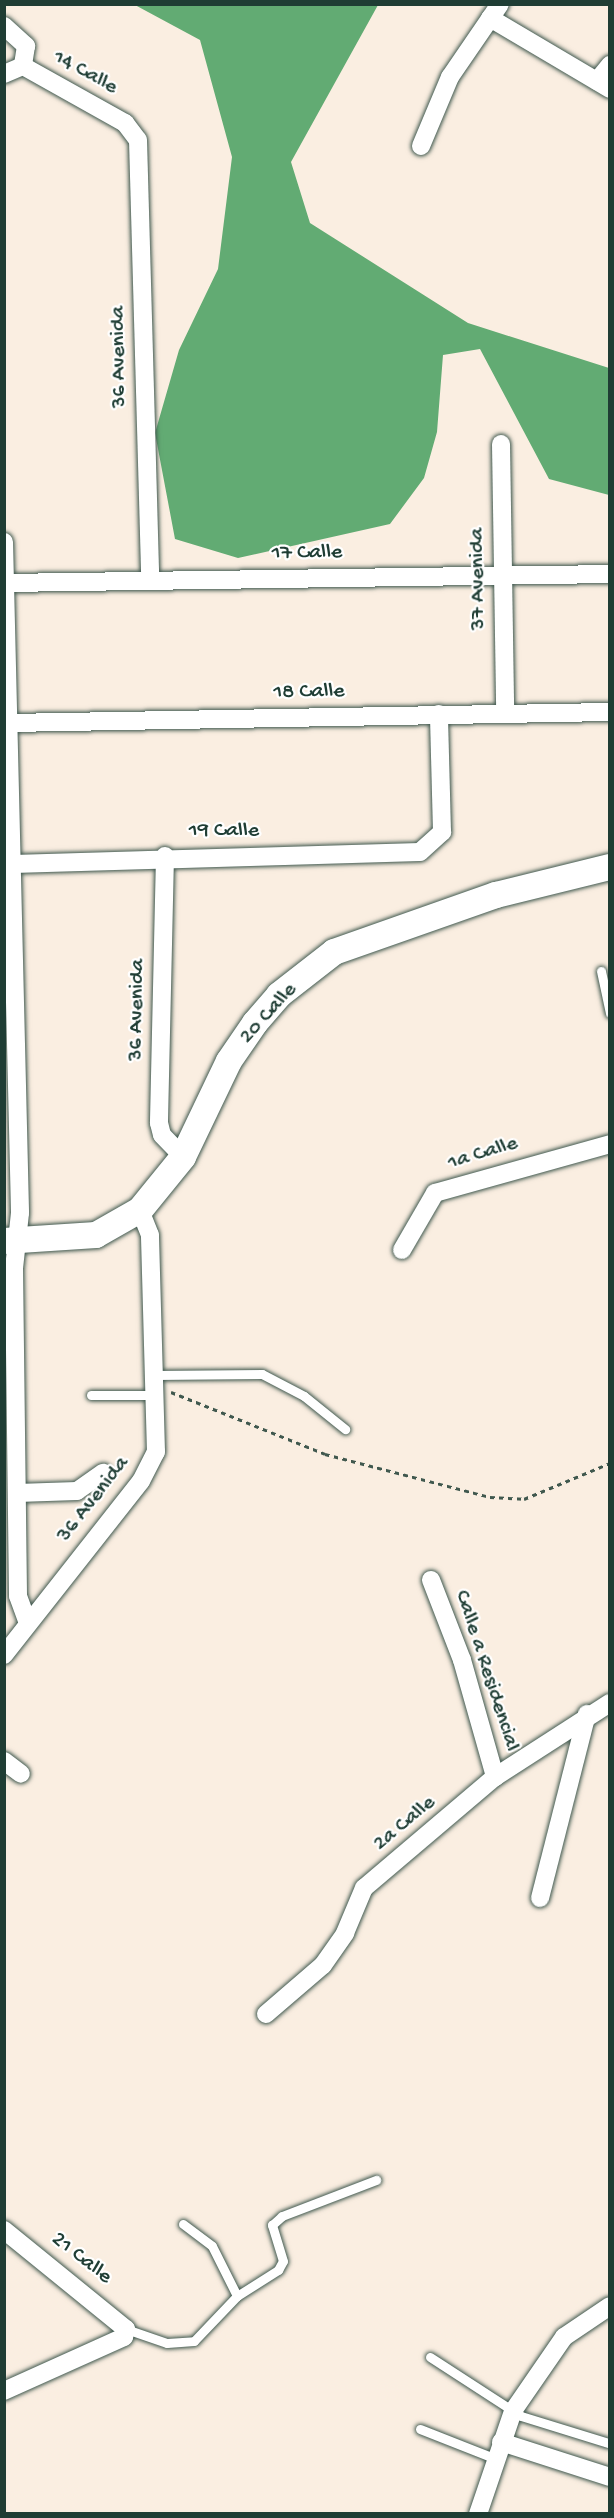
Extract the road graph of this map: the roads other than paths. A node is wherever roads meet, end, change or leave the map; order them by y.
1 (495, 11) edge
2 (4, 26) edge
3 (609, 65) edge
4 (12, 70) edge
5 (603, 85) edge
6 (135, 134) joint
7 (421, 146) dead end
8 (501, 444) dead end
9 (4, 542) edge
10 (609, 574) edge
11 (503, 576) junction
12 (150, 580) junction
13 (5, 583) edge
14 (609, 712) edge
15 (505, 713) junction
16 (439, 714) junction
17 (9, 723) junction
18 (165, 856) junction
19 (13, 864) junction
20 (609, 867) edge
21 (601, 971) dead end
22 (609, 1013) edge
23 (609, 1144) edge
24 (183, 1157) junction
25 (140, 1210) junction
26 (11, 1241) edge
27 (402, 1250) dead end
28 (156, 1385) junction
29 (91, 1395) dead end
30 (345, 1429) dead end
31 (103, 1473) dead end
32 (17, 1493) junction
33 (431, 1580) dead end
34 (28, 1623) junction
35 (4, 1655) edge
36 (609, 1703) edge
37 (587, 1714) junction
38 (4, 1761) edge
39 (21, 1774) dead end
40 (495, 1777) junction
41 (540, 1898) dead end
42 (266, 2014) dead end
43 (376, 2180) dead end
44 (183, 2224) dead end
45 (4, 2230) edge
46 (237, 2296) junction
47 (609, 2306) edge
48 (126, 2329) junction
49 (430, 2357) dead end
50 (4, 2391) edge
51 (513, 2411) junction
52 (420, 2429) dead end
53 (608, 2444) dead end
54 (499, 2450) junction
55 (609, 2477) edge
56 (478, 2514) edge

1 - 5 street
1 - 7 street
2 - 4 street
3 - 5 street
4 - 6 street, 14 Calle
6 - 12 street, 36 Avenida
8 - 11 street, 37 Avenida
9 - 13 street
10 - 11 street, 17 Calle
11 - 12 street, 17 Calle
11 - 15 street, 37 Avenida
12 - 13 street, 17 Calle
13 - 17 street
14 - 15 street, 18 Calle
15 - 16 street, 18 Calle
16 - 17 street, 18 Calle
16 - 18 street, 19 Calle
17 - 19 street
18 - 19 street, 19 Calle
18 - 24 street, 36 Avenida
19 - 26 street
20 - 24 main road, 20 Calle
21 - 22 lane
23 - 27 street, 1a Calle
24 - 25 main road, 20 Calle
25 - 26 main road, 20 Calle
25 - 28 street, 36 Avenida
26 - 32 street
28 - 29 lane
28 - 30 lane
28 - 34 street, 36 Avenida
31 - 32 street
32 - 34 street
33 - 40 street, Calle a Residencial
34 - 35 street, 36 Avenida
36 - 37 street, 2a Calle
37 - 40 street, 2a Calle
37 - 41 street
38 - 39 street
40 - 42 street, 2a Calle
43 - 46 lane
44 - 46 lane
45 - 48 street, 21 Calle
46 - 48 lane
47 - 51 street
48 - 50 street
49 - 51 lane
51 - 53 lane
51 - 54 street
52 - 54 lane
54 - 55 street
54 - 56 street

